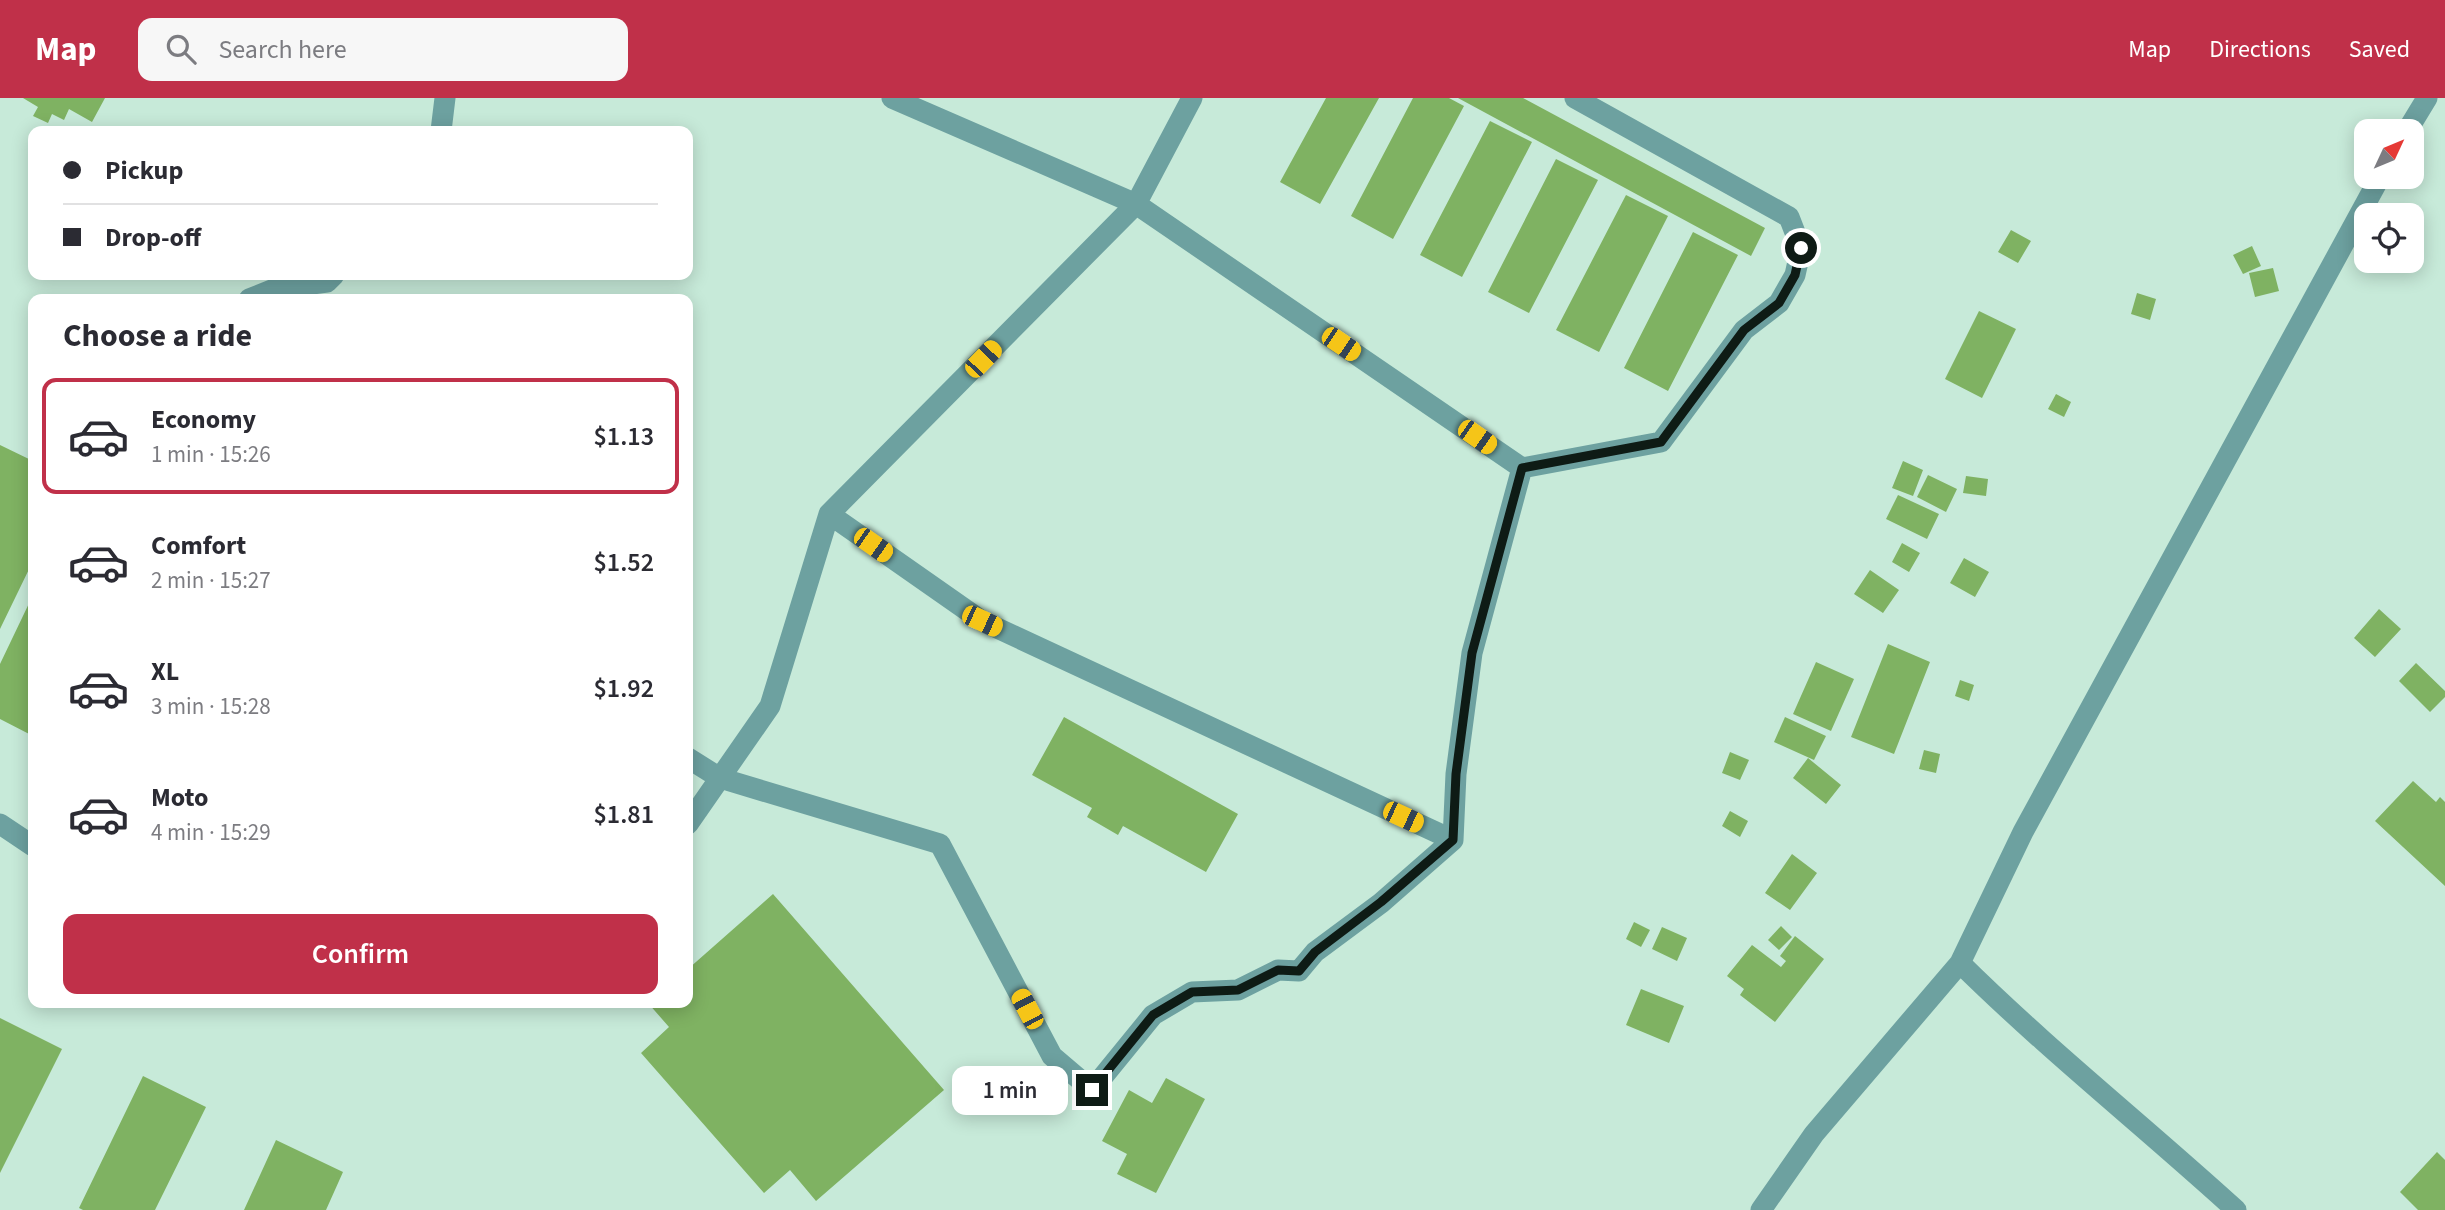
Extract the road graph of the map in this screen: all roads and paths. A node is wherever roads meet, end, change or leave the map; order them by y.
1 (445, 98) edge
2 (892, 98) edge
3 (1192, 98) edge
4 (1575, 98) edge
5 (2427, 98) edge
6 (2414, 119) edge
7 (442, 126) edge
8 (2373, 189) edge
9 (1136, 204) junction
10 (329, 280) edge
11 (262, 294) edge
12 (1522, 468) junction
13 (829, 514) junction
14 (693, 761) edge
15 (720, 778) junction
16 (693, 817) edge
17 (0, 824) edge
18 (1453, 840) junction
19 (28, 843) edge
20 (1960, 963) junction
21 (1762, 1210) edge
22 (2236, 1210) edge

1 - 7 street
2 - 9 street
3 - 9 street
4 - 12 street
5 - 6 street
8 - 20 street
9 - 12 street
9 - 13 street
10 - 11 street
12 - 18 street
13 - 15 street
13 - 18 street
14 - 15 street
15 - 16 street
15 - 18 street
17 - 19 street
20 - 21 street
20 - 22 street

